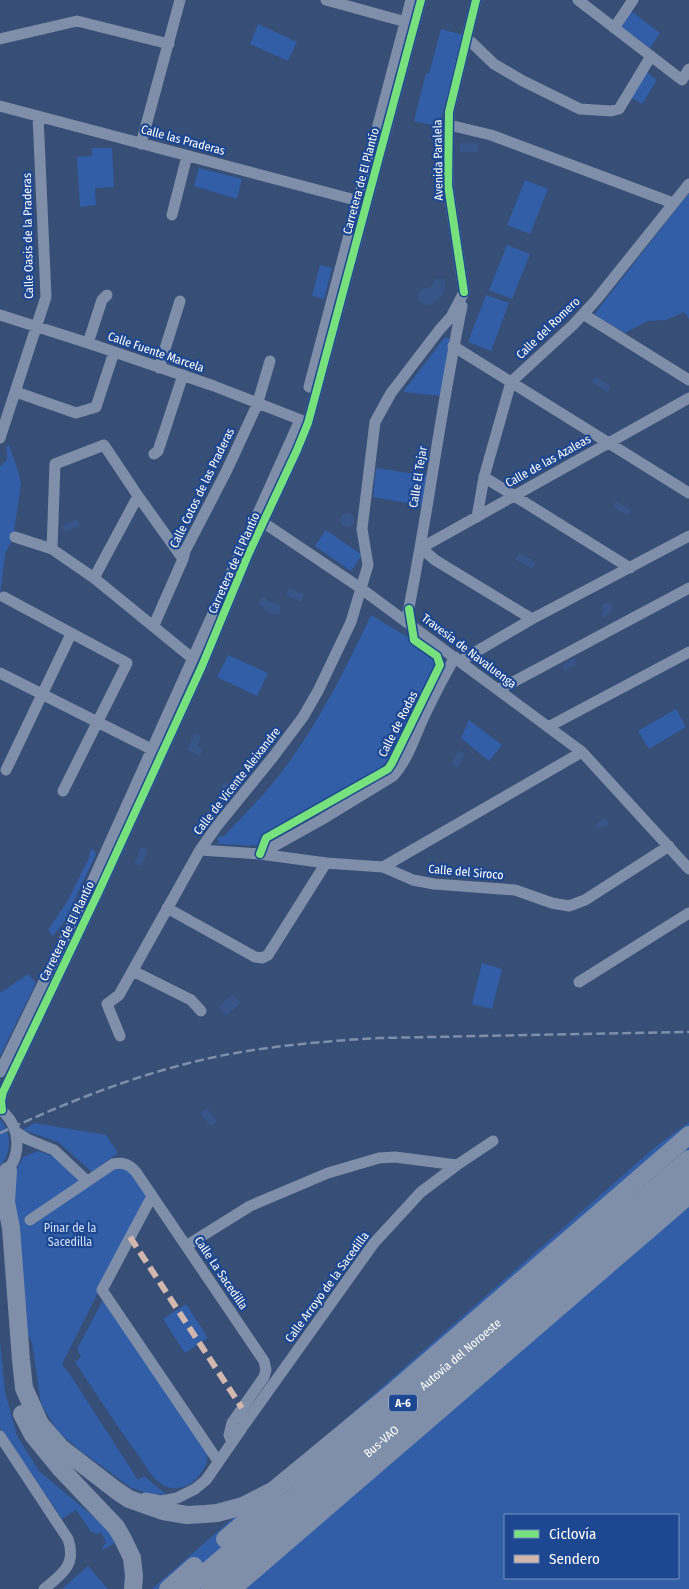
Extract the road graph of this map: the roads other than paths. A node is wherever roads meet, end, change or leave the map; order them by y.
1 (180, 0) edge
2 (326, 0) edge
3 (412, 0) edge
4 (421, 0) edge
5 (476, 0) edge
6 (578, 0) edge
7 (633, 0) edge
8 (406, 22) junction
9 (614, 28) junction
10 (467, 38) junction
11 (0, 39) edge
12 (169, 44) junction
13 (651, 56) junction
14 (689, 69) edge
15 (0, 106) edge
16 (38, 116) junction
17 (448, 125) junction
18 (141, 144) junction
19 (187, 156) junction
20 (689, 184) edge
21 (359, 201) junction
22 (673, 203) junction
23 (172, 215) dead end
24 (464, 292) junction
25 (107, 295) dead end
26 (180, 301) dead end
27 (583, 314) junction
28 (0, 315) edge
29 (36, 328) junction
30 (440, 329) junction
31 (454, 342) junction
32 (88, 343) junction
33 (114, 352) junction
34 (270, 361) dead end
35 (160, 368) junction
36 (183, 375) junction
37 (689, 380) edge
38 (511, 382) junction
39 (16, 392) junction
40 (689, 398) edge
41 (258, 403) junction
42 (300, 420) junction
43 (0, 438) edge
44 (609, 443) junction
45 (154, 454) dead end
46 (484, 477) junction
47 (689, 493) edge
48 (138, 496) junction
49 (514, 496) junction
50 (477, 517) junction
51 (264, 523) junction
52 (689, 536) edge
53 (15, 537) dead end
54 (421, 548) junction
55 (52, 549) junction
56 (183, 559) junction
57 (630, 568) junction
58 (94, 578) junction
59 (689, 588) edge
60 (360, 589) junction
61 (4, 597) dead end
62 (532, 619) junction
63 (406, 622) junction
64 (154, 625) junction
65 (71, 634) junction
66 (689, 652) edge
67 (192, 658) junction
68 (457, 659) junction
69 (0, 673) edge
70 (498, 690) junction
71 (43, 694) junction
72 (98, 722) junction
73 (548, 727) junction
74 (151, 749) junction
75 (582, 752) junction
76 (6, 770) dead end
77 (63, 791) dead end
78 (669, 846) junction
79 (200, 850) junction
80 (260, 854) junction
81 (326, 863) junction
82 (383, 867) junction
83 (689, 869) edge
84 (167, 908) junction
85 (689, 912) edge
86 (133, 970) junction
87 (579, 982) dead end
88 (201, 1010) dead end
89 (120, 1036) dead end
90 (0, 1072) edge
91 (1, 1110) edge
92 (16, 1132) junction
93 (689, 1135) edge
94 (493, 1141) dead end
95 (41, 1145) junction
96 (689, 1145) edge
97 (689, 1159) edge
98 (457, 1165) junction
99 (8, 1168) edge
100 (689, 1177) edge
101 (87, 1181) junction
102 (689, 1195) edge
103 (152, 1196) junction
104 (0, 1216) edge
105 (30, 1220) dead end
106 (186, 1246) junction
107 (475, 1322) junction
108 (388, 1396) junction
109 (0, 1436) edge
110 (232, 1442) junction
111 (218, 1461) junction
112 (104, 1482) junction
113 (44, 1589) edge
114 (133, 1589) edge
115 (168, 1589) edge
116 (186, 1589) edge
117 (210, 1589) edge
118 (232, 1589) edge

1 - 12 street
2 - 8 street
3 - 8 street, Carretera de El Plantío
4 - 51 street, Carretera de El Plantío
5 - 10 street, Avenida Paralela
6 - 9 street
7 - 9 street
8 - 21 street, Carretera de El Plantío
9 - 13 street
10 - 13 street
10 - 17 street, Avenida Paralela
11 - 12 street
12 - 18 street
13 - 14 street
15 - 16 street, Calle las Praderas
16 - 18 street, Calle las Praderas
16 - 29 street, Calle Oasis de la Praderas
17 - 22 street
17 - 24 street, Avenida Paralela
18 - 19 street, Calle las Praderas
19 - 21 street, Calle las Praderas
19 - 23 street
20 - 22 street, Calle del Romero
21 - 42 street, Carretera de El Plantío
22 - 27 street, Calle del Romero
24 - 30 street
24 - 31 street, Calle El Tejar
25 - 32 street
26 - 35 street
27 - 37 street
27 - 38 street, Calle del Romero
28 - 29 street, Calle Fuente Marcela
29 - 32 street, Calle Fuente Marcela
29 - 39 street, Calle Oasis de la Praderas
30 - 31 street
30 - 60 street
31 - 38 street
31 - 54 street, Calle El Tejar
32 - 33 street, Calle Fuente Marcela
33 - 35 street, Calle Fuente Marcela
33 - 39 street
34 - 41 street, Calle Cotos de las Praderas
35 - 36 street, Calle Fuente Marcela
36 - 41 street, Calle Fuente Marcela
36 - 45 street
38 - 44 street
38 - 46 street
39 - 43 street, Calle Oasis de la Praderas
40 - 44 street, Calle de las Azaleas
41 - 42 street, Calle Fuente Marcela
41 - 56 street, Calle Cotos de las Praderas
42 - 67 street, Carretera de El Plantío
44 - 47 street
44 - 49 street, Calle de las Azaleas
46 - 49 street
46 - 50 street
48 - 55 street
48 - 56 street
48 - 58 street
49 - 50 street, Calle de las Azaleas
49 - 57 street
50 - 54 street, Calle de las Azaleas
51 - 60 street, Travesía de Navaluenga
51 - 91 street, Carretera de El Plantío
52 - 57 street
53 - 55 street
54 - 62 street
54 - 63 street, Calle El Tejar
55 - 58 street
56 - 64 street, Calle Cotos de las Praderas
57 - 62 street
58 - 64 street
59 - 70 street
60 - 63 street, Travesía de Navaluenga
60 - 79 street, Calle de Vicente Aleixandre
61 - 65 street
62 - 68 street
63 - 68 street, Travesía de Navaluenga
64 - 67 street
65 - 71 street
65 - 72 street
66 - 73 street
67 - 74 street, Carretera de El Plantío
68 - 70 street, Travesía de Navaluenga
68 - 80 street, Calle de Rodas
69 - 71 street
70 - 73 street, Travesía de Navaluenga
71 - 72 street
71 - 76 street
72 - 74 street
72 - 77 street
73 - 75 street, Travesía de Navaluenga
74 - 90 street, Carretera de El Plantío
75 - 78 street, Travesía de Navaluenga
75 - 82 street, Calle del Siroco
78 - 82 street, Calle del Siroco
78 - 83 street, Travesía de Navaluenga
79 - 80 street
79 - 84 street, Calle de Vicente Aleixandre
80 - 81 street
81 - 82 street
81 - 84 street
84 - 86 street, Calle de Vicente Aleixandre
85 - 87 street
86 - 88 street
86 - 89 street, Calle de Vicente Aleixandre
91 - 92 street
92 - 95 street
92 - 99 street
93 - 107 highway
94 - 98 street, Calle Arroyo de la Sacedilla
95 - 99 street
95 - 101 street
96 - 107 highway
97 - 116 highway, Autovía del Noroeste / A-6
98 - 106 street
98 - 110 street, Calle Arroyo de la Sacedilla
99 - 112 highway
100 - 117 highway, Bus-VAO
101 - 103 street, Calle La Sacedilla
101 - 105 street, Calle La Sacedilla
102 - 118 highway, A-6
103 - 106 street, Calle La Sacedilla
103 - 111 street
104 - 114 highway
106 - 110 street, Calle La Sacedilla
107 - 108 highway
108 - 112 highway
108 - 115 highway
109 - 113 street
110 - 111 street, Calle Arroyo de la Sacedilla
111 - 112 street, Calle Arroyo de la Sacedilla

